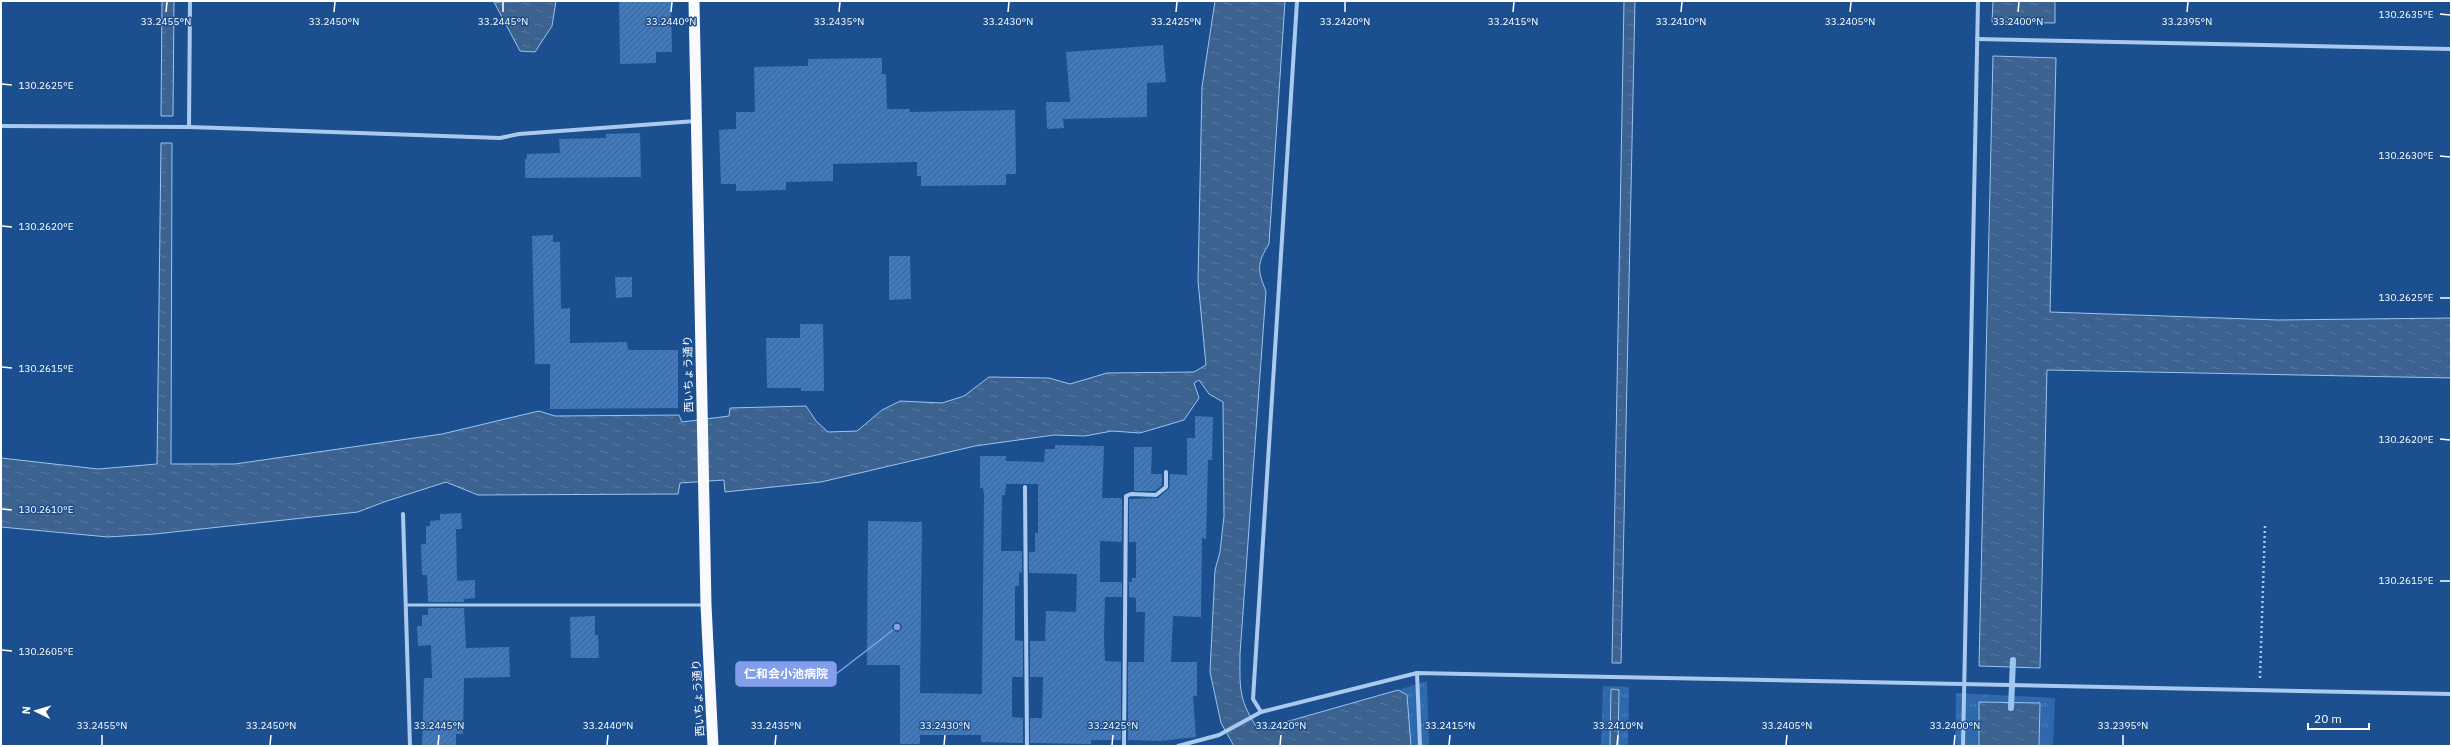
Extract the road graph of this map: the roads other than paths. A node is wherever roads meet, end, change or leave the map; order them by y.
1 (190, 1) edge
2 (694, 1) edge
3 (1297, 1) edge
4 (1978, 1) edge
5 (1977, 39) junction
6 (2451, 49) edge
7 (697, 121) junction
8 (1, 126) edge
9 (189, 127) junction
10 (1166, 472) dead end
11 (1026, 487) dead end
12 (403, 514) dead end
13 (406, 605) junction
14 (706, 605) junction
15 (1417, 673) junction
16 (1964, 684) junction
17 (2451, 694) edge
18 (1261, 712) junction
19 (410, 746) edge
20 (713, 746) edge
21 (1027, 746) edge
22 (1124, 746) edge
23 (1178, 746) edge
24 (1420, 746) edge
25 (1964, 746) edge

1 - 9 street
2 - 7 highway, 西いちょう通り
3 - 18 street
4 - 5 street
5 - 6 street
5 - 16 street
7 - 9 street
7 - 14 highway, 西いちょう通り
8 - 9 street
10 - 22 street
11 - 21 street
12 - 13 street
13 - 14 lane
13 - 19 street
14 - 20 highway, 西いちょう通り
15 - 16 street
15 - 18 street
15 - 24 street
16 - 17 street
16 - 25 street
18 - 23 street

